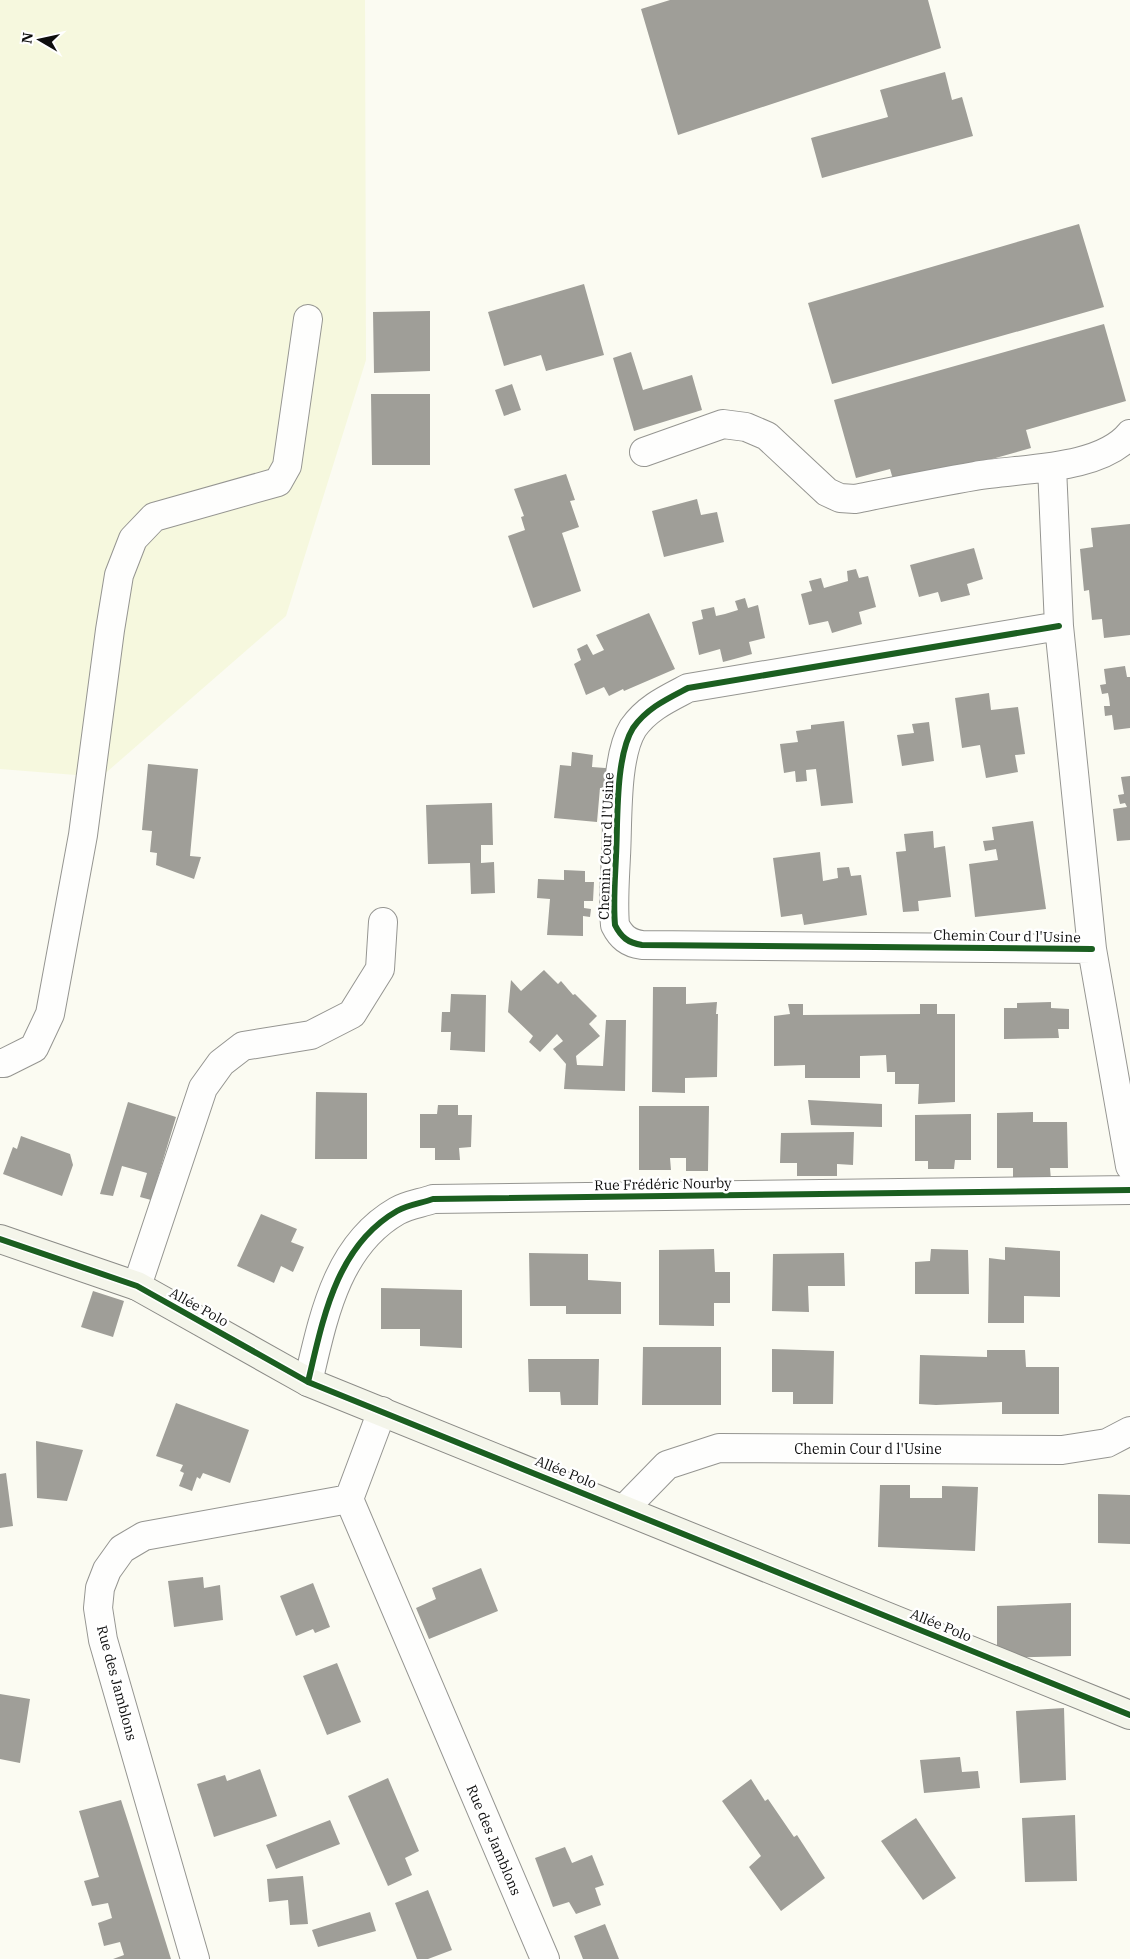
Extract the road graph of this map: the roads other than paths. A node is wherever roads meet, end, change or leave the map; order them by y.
1 (308, 320) dead end
2 (1130, 434) edge
3 (644, 452) dead end
4 (1052, 467) junction
5 (1059, 626) junction
6 (383, 922) dead end
7 (1092, 949) junction
8 (0, 1063) edge
9 (1130, 1166) edge
10 (1130, 1190) edge
11 (0, 1238) edge
12 (137, 1286) junction
13 (308, 1382) junction
14 (382, 1411) junction
15 (1130, 1431) edge
16 (349, 1499) junction
17 (624, 1509) junction
18 (1130, 1715) edge
19 (195, 1959) edge
20 (545, 1959) edge

1 - 8 street
2 - 4 street
3 - 4 street
4 - 5 street, Chemin Cour d l'Usine
5 - 7 street, Chemin Cour d l'Usine
5 - 7 street, Chemin Cour d l'Usine
6 - 12 street
7 - 9 street, Chemin Cour d l'Usine
10 - 13 street, Rue Frédéric Nourby
11 - 12 street, Allée Polo
12 - 13 street, Allée Polo
13 - 14 street, Allée Polo
14 - 16 street
14 - 17 street, Allée Polo
15 - 17 street, Chemin Cour d l'Usine
16 - 19 street, Rue des Jamblons
16 - 20 street, Rue des Jamblons
17 - 18 street, Allée Polo

